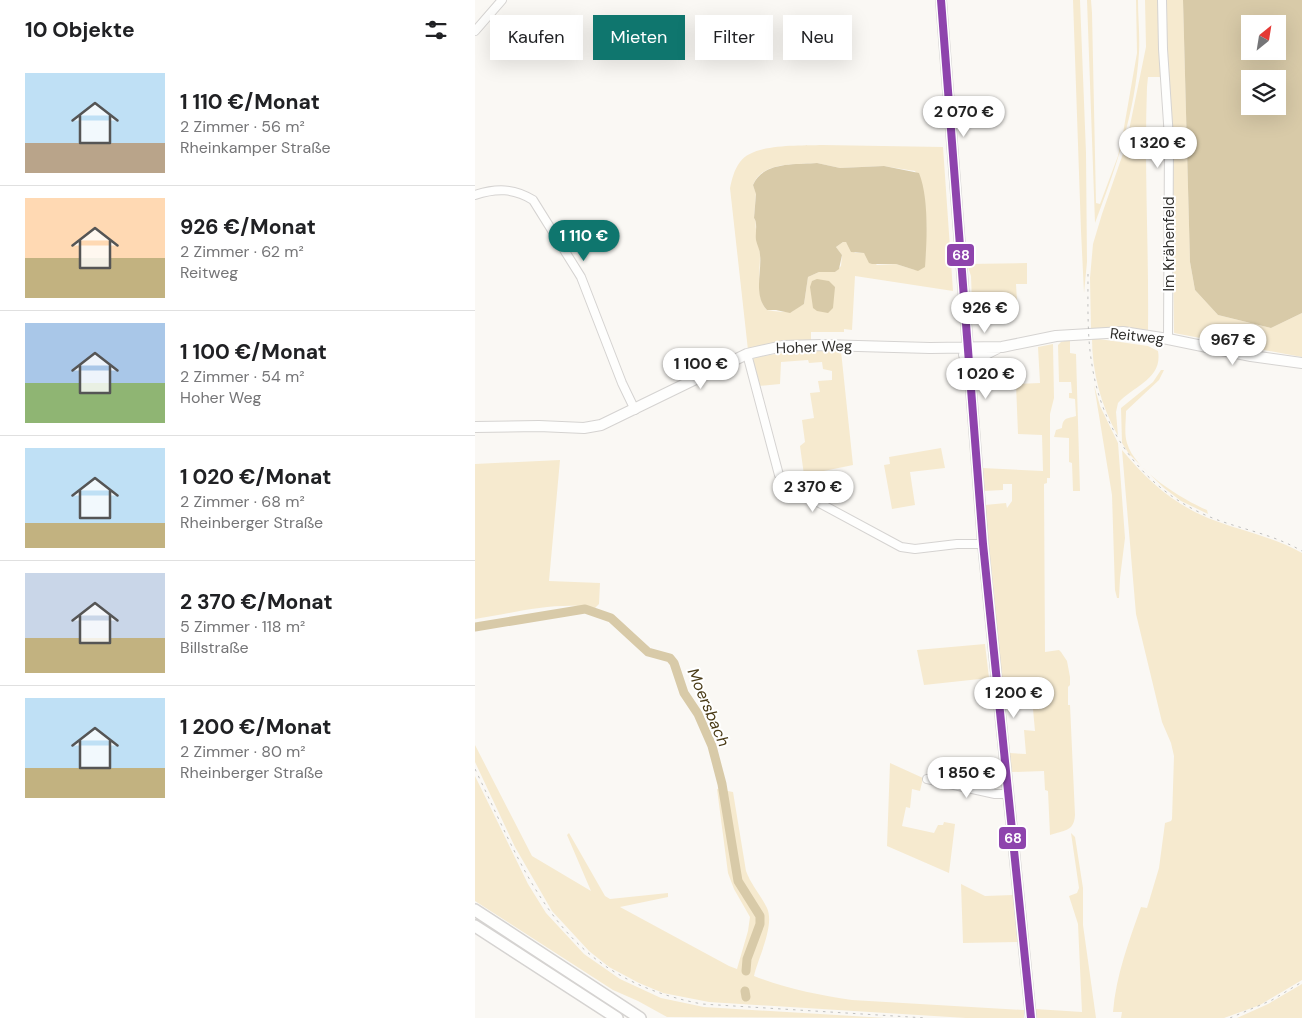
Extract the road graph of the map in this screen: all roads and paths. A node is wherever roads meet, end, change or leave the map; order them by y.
1 (502, 0) edge
2 (941, 0) edge
3 (1162, 0) edge
4 (475, 31) edge
5 (475, 196) edge
6 (1168, 339) junction
7 (1001, 346) junction
8 (969, 351) junction
9 (747, 354) junction
10 (986, 354) junction
11 (1302, 363) edge
12 (972, 379) junction
13 (635, 410) junction
14 (475, 427) edge
15 (983, 544) junction
16 (927, 779) dead end
17 (1009, 794) junction
18 (475, 910) edge
19 (475, 926) edge
20 (617, 1018) edge
21 (640, 1018) edge
22 (1031, 1018) edge

1 - 4 street
2 - 8 main road
3 - 6 street, Im Krähenfeld
5 - 13 street
6 - 7 main road, Reitweg
6 - 11 main road, Reitweg
7 - 8 main road, Reitweg
7 - 10 main road, Reitweg
8 - 9 main road, Hoher Weg
8 - 10 main road, Reitweg
8 - 12 main road
9 - 13 main road, Hoher Weg
9 - 15 street
10 - 12 main road
12 - 15 main road
13 - 14 main road, Hoher Weg
15 - 17 main road
16 - 17 street
17 - 22 main road
18 - 21 highway
19 - 20 highway

